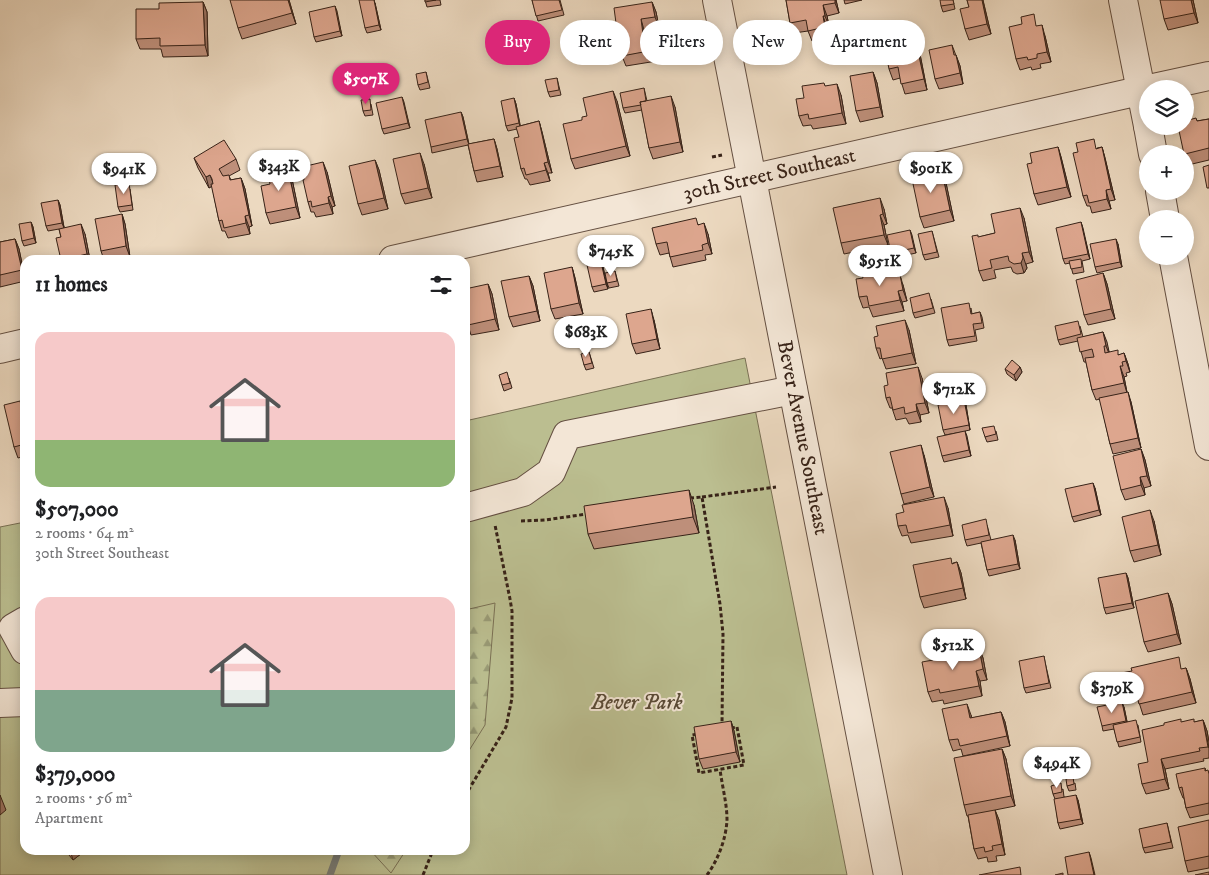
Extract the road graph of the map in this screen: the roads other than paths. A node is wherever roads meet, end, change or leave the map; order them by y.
1 (717, 0) edge
2 (1123, 0) edge
3 (1209, 76) edge
4 (1143, 80) edge
5 (1191, 80) edge
6 (1139, 92) edge
7 (752, 179) junction
8 (415, 255) edge
9 (1175, 265) edge
10 (20, 344) edge
11 (0, 348) edge
12 (793, 390) junction
13 (1209, 446) edge
14 (470, 507) edge
15 (20, 624) edge
16 (20, 641) edge
17 (888, 875) edge

1 - 7 street, Bever Avenue Southeast
2 - 4 street
3 - 5 street, 30th Street Southeast
6 - 7 street, 30th Street Southeast
7 - 8 street, 30th Street Southeast
7 - 12 street, Bever Avenue Southeast
9 - 13 street
10 - 11 street
12 - 14 street
12 - 17 street, Bever Avenue Southeast
15 - 16 street

